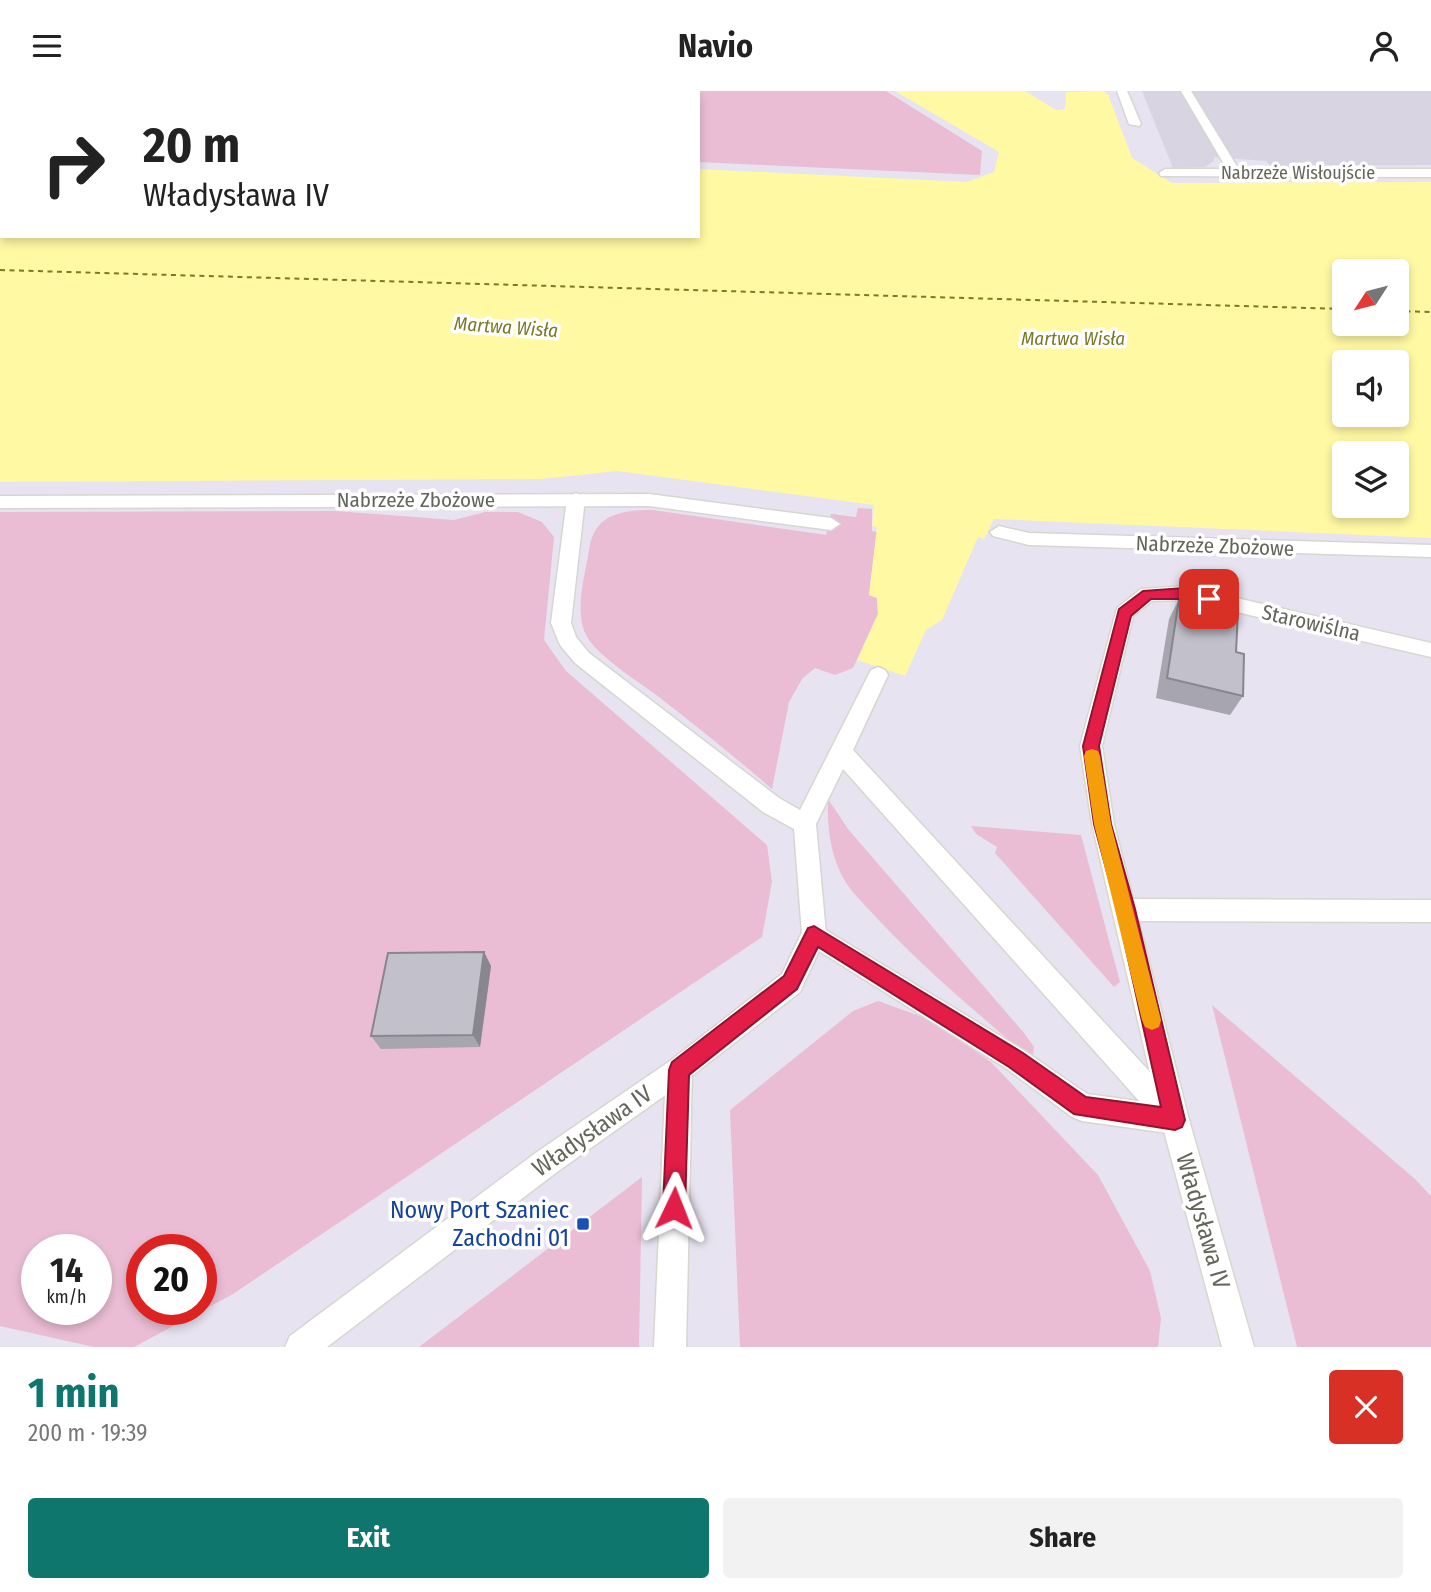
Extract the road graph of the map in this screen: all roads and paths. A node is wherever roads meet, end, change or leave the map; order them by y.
1 (1122, 91) edge
2 (1186, 91) edge
3 (1135, 124) dead end
4 (1165, 173) dead end
5 (1235, 173) junction
6 (1431, 173) edge
7 (576, 499) junction
8 (0, 502) edge
9 (831, 524) dead end
10 (999, 532) dead end
11 (1431, 551) edge
12 (1431, 650) edge
13 (878, 675) dead end
14 (841, 752) junction
15 (805, 824) junction
16 (1126, 909) junction
17 (1431, 911) edge
18 (814, 934) junction
19 (679, 1070) junction
20 (1175, 1120) junction
21 (301, 1347) edge
22 (670, 1347) edge
23 (1238, 1347) edge

1 - 3 street
2 - 5 street
4 - 5 street, Nabrzeże Wisłoujście
5 - 6 street, Nabrzeże Wisłoujście
7 - 8 street, Nabrzeże Zbożowe
7 - 9 street, Nabrzeże Zbożowe
7 - 15 street
10 - 11 street, Nabrzeże Zbożowe
12 - 16 street, Starowiślna
13 - 14 street
14 - 15 street
14 - 20 street
15 - 18 street
16 - 17 street
16 - 20 street, Starowiślna
18 - 19 street, Władysława IV
18 - 20 street
19 - 21 street, Władysława IV
19 - 22 street
20 - 23 street, Władysława IV

